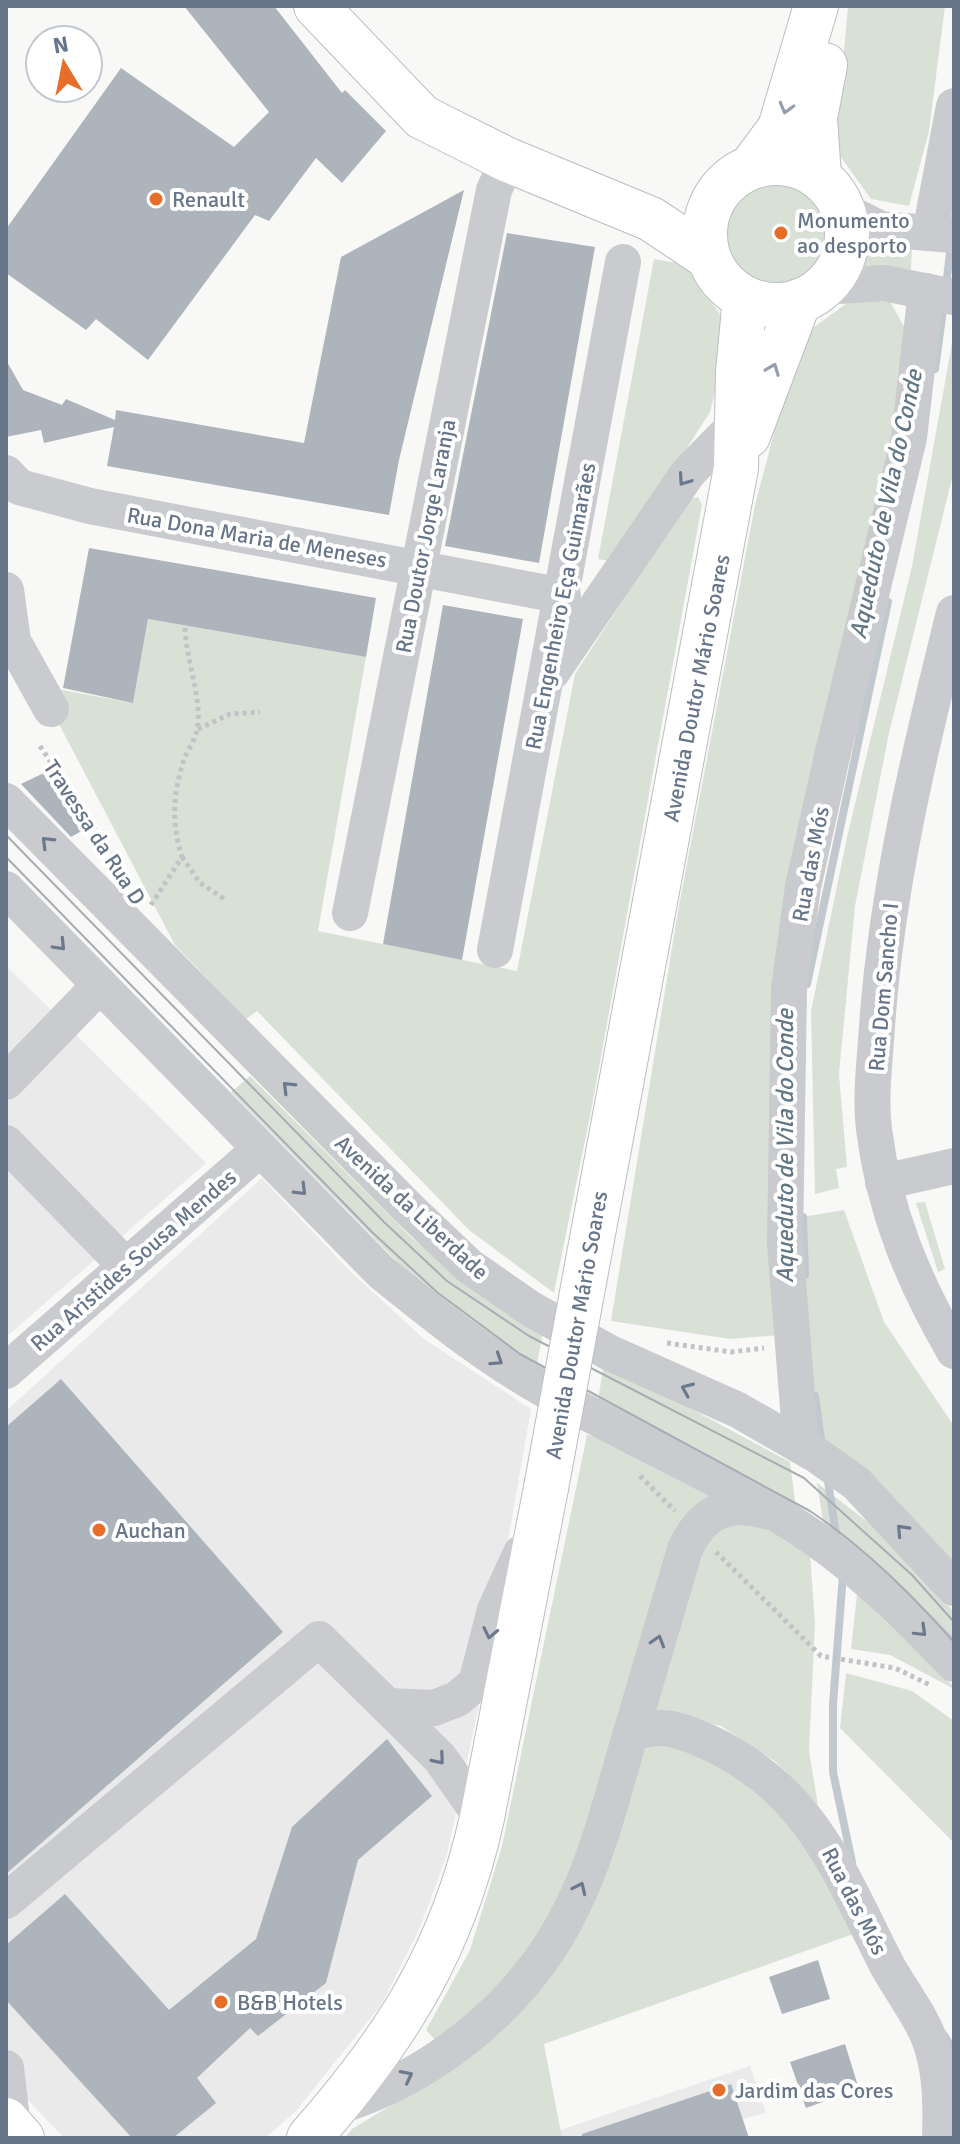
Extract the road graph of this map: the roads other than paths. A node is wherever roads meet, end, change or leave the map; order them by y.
1 (316, 6) edge
2 (816, 6) edge
3 (830, 6) edge
4 (954, 106) edge
5 (508, 160) junction
6 (752, 166) junction
7 (831, 194) junction
8 (711, 203) junction
9 (651, 219) junction
10 (942, 234) edge
11 (708, 257) junction
12 (623, 262) dead end
13 (812, 294) junction
14 (940, 294) edge
15 (745, 298) junction
16 (737, 423) junction
17 (736, 468) junction
18 (6, 473) edge
19 (419, 567) junction
20 (6, 590) edge
21 (563, 596) junction
22 (954, 613) edge
23 (545, 682) junction
24 (51, 709) dead end
25 (6, 801) edge
26 (6, 889) edge
27 (350, 913) dead end
28 (495, 950) dead end
29 (100, 985) junction
30 (6, 1082) edge
31 (6, 1143) edge
32 (260, 1149) junction
33 (954, 1166) edge
34 (883, 1182) junction
35 (126, 1266) junction
36 (954, 1351) edge
37 (6, 1371) edge
38 (801, 1446) junction
39 (544, 1499) junction
40 (777, 1513) junction
41 (954, 1588) edge
42 (954, 1664) edge
43 (388, 1706) junction
44 (630, 1735) junction
45 (482, 1818) junction
46 (6, 1901) edge
47 (6, 2068) edge
48 (323, 2123) edge
49 (14, 2129) edge
50 (940, 2138) edge

1 - 5 main road
2 -> 6 main road
3 - 7 main road
4 - 10 street
5 - 9 main road
5 - 19 street, Rua Doutor Jorge Laranja
6 - 7 main road
6 - 8 main road
7 - 10 street
7 - 13 main road
8 - 9 main road
8 - 11 main road
9 - 11 main road
11 - 15 main road
12 - 21 street, Rua Engenheiro Eça Guimarães
13 - 14 street
13 - 15 main road
17 -> 13 main road, Avenida Doutor Mário Soares
14 - 38 street, Rua das Mós
15 - 16 main road, Avenida Doutor Mário Soares
16 - 17 main road, Avenida Doutor Mário Soares
16 -> 23 street
17 - 39 main road, Avenida Doutor Mário Soares, bridge
18 - 19 street, Rua Dona Maria de Meneses
19 - 21 street, Rua Dona Maria de Meneses
19 - 27 street, Rua Doutor Jorge Laranja
20 - 24 street
21 - 23 street, Rua Engenheiro Eça Guimarães
22 - 34 street, Rua Dom Sancho I
23 - 28 street, Rua Engenheiro Eça Guimarães
38 -> 25 street, Avenida da Liberdade
26 -> 29 street
29 - 30 street
29 - 32 street
31 - 35 street
32 - 35 street, Rua Aristides Sousa Mendes
32 -> 40 street
33 - 34 street
34 - 36 street, Rua Dom Sancho I
35 - 37 street, Rua Aristides Sousa Mendes
41 -> 38 street, Avenida da Liberdade
39 -> 43 street
39 - 45 main road, Avenida Doutor Mário Soares
40 -> 42 street
44 -> 40 street
43 -> 45 street
43 - 46 street
48 -> 44 street
44 - 50 street, Rua das Mós
45 - 48 main road, Avenida Doutor Mário Soares
47 - 49 street

